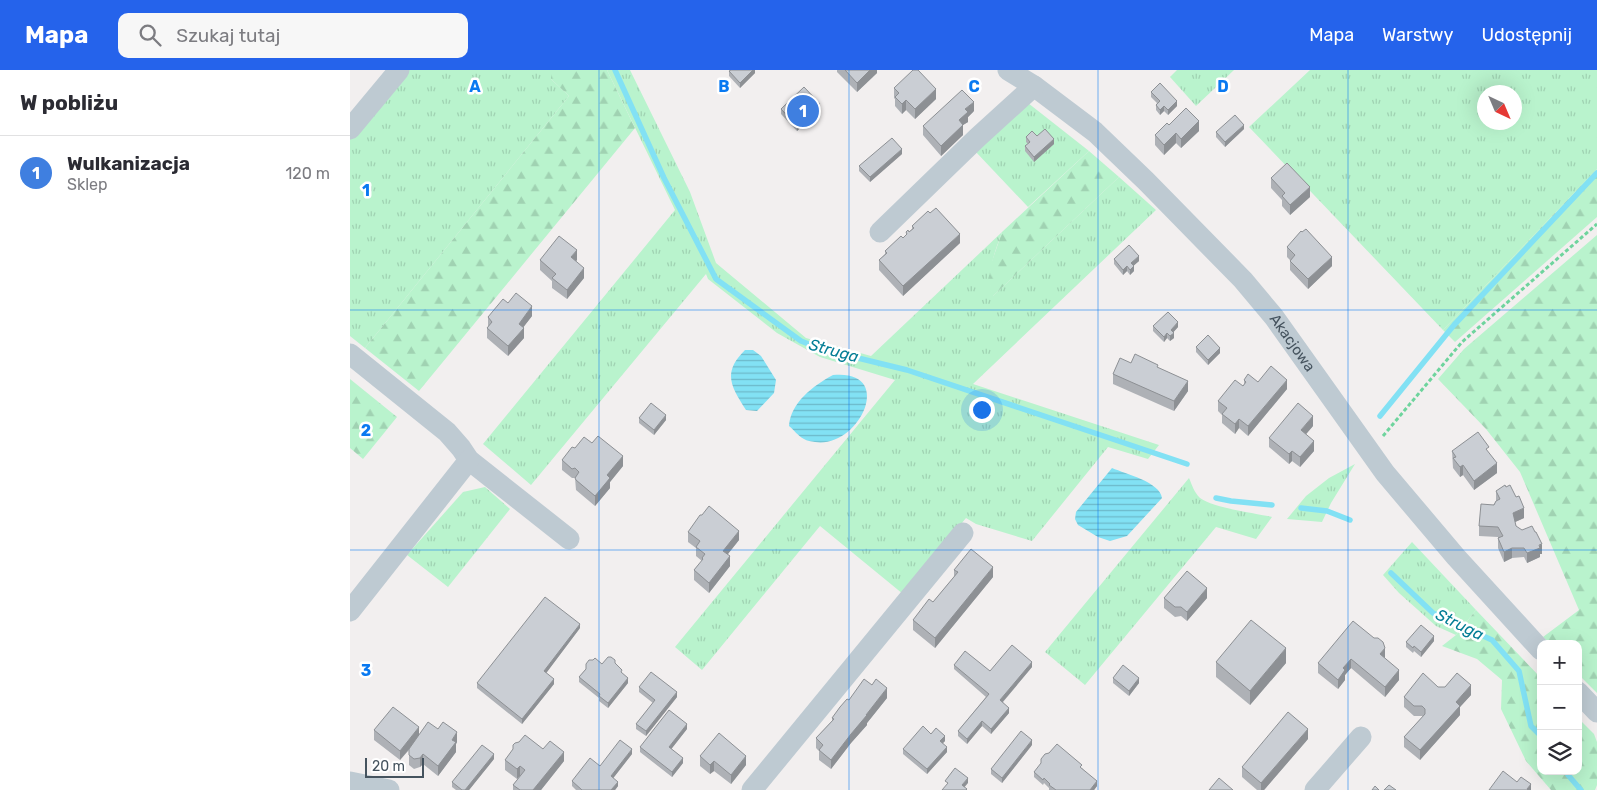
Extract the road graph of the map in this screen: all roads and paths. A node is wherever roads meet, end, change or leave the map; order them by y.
1 (399, 70) edge
2 (1008, 70) edge
3 (1034, 86) junction
4 (350, 129) edge
5 (1597, 224) edge
6 (880, 232) dead end
7 (350, 354) edge
8 (1368, 449) junction
9 (469, 460) junction
10 (963, 533) dead end
11 (569, 540) dead end
12 (350, 611) edge
13 (1537, 646) edge
14 (1582, 696) edge
15 (1597, 712) edge
16 (1361, 737) dead end
17 (350, 782) edge
18 (389, 790) edge
19 (752, 790) edge
20 (1315, 790) edge

1 - 4 street
2 - 3 street, Akacjowa
3 - 6 street
3 - 8 street, Akacjowa
5 - 8 path
7 - 9 street
8 - 13 street, Akacjowa
9 - 11 street
9 - 12 street
10 - 19 street
14 - 15 street
16 - 20 street
17 - 18 street

